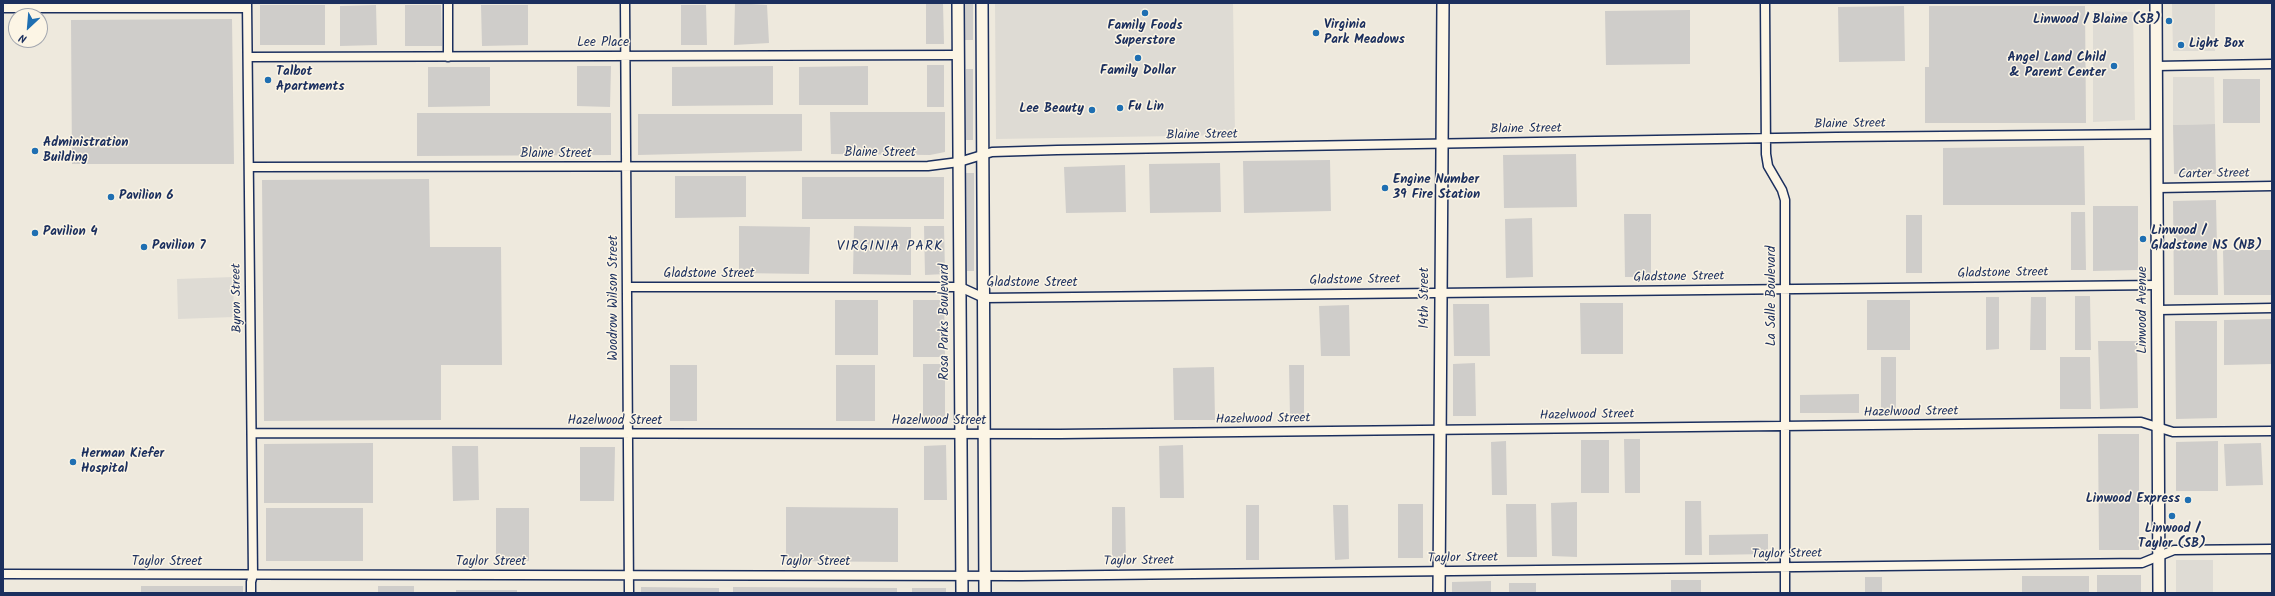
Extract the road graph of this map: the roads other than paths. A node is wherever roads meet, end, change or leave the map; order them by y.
1 (448, 3) edge
2 (625, 3) edge
3 (958, 3) edge
4 (982, 3) edge
5 (1442, 3) edge
6 (1765, 3) edge
7 (2156, 3) edge
8 (247, 5) edge
9 (3, 8) edge
10 (958, 55) junction
11 (625, 56) junction
12 (248, 57) junction
13 (448, 57) junction
14 (2272, 64) edge
15 (2156, 66) junction
16 (2157, 134) junction
17 (1766, 138) junction
18 (1442, 143) junction
19 (983, 155) junction
20 (959, 162) junction
21 (249, 167) junction
22 (626, 167) junction
23 (2272, 186) edge
24 (2157, 188) junction
25 (2158, 285) junction
26 (627, 287) junction
27 (960, 287) junction
28 (1786, 288) junction
29 (1440, 292) junction
30 (984, 298) junction
31 (2272, 308) edge
32 (2158, 310) junction
33 (1785, 426) junction
34 (2158, 427) junction
35 (1439, 430) junction
36 (2272, 431) edge
37 (252, 433) junction
38 (628, 434) junction
39 (961, 434) junction
40 (985, 434) junction
41 (2272, 549) edge
42 (2159, 557) junction
43 (1785, 567) junction
44 (1439, 571) junction
45 (3, 574) edge
46 (253, 575) junction
47 (629, 575) junction
48 (962, 575) junction
49 (985, 575) junction
50 (251, 593) edge
51 (629, 593) edge
52 (962, 593) edge
53 (985, 593) edge
54 (1439, 593) edge
55 (1785, 593) edge
56 (2159, 593) edge

1 - 13 street
2 - 11 street, Woodrow Wilson Street
3 - 10 street, Rosa Parks Boulevard
4 - 19 street
5 - 18 street, 14th Street
6 - 17 street, La Salle Boulevard
7 - 15 street, Linwood Avenue
8 - 9 street
8 - 12 street, Byron Street
10 - 11 street, Lee Place
10 - 20 street, Rosa Parks Boulevard
11 - 13 street, Lee Place
11 - 22 street, Woodrow Wilson Street
12 - 13 street, Lee Place
12 - 21 street, Byron Street
14 - 15 street
15 - 16 street, Linwood Avenue
16 - 17 street, Blaine Street
16 - 24 street, Linwood Avenue
17 - 18 street, Blaine Street
17 - 28 street, La Salle Boulevard
18 - 19 street, Blaine Street
18 - 29 street, 14th Street
19 - 20 street, Blaine Street
19 - 30 street
20 - 22 street, Blaine Street
20 - 27 street, Rosa Parks Boulevard
21 - 22 street, Blaine Street
21 - 37 street, Byron Street
22 - 26 street, Woodrow Wilson Street
23 - 24 street, Carter Street
24 - 25 street, Linwood Avenue
25 - 28 street, Gladstone Street
25 - 32 street, Linwood Avenue
26 - 27 street, Gladstone Street
26 - 38 street, Woodrow Wilson Street
27 - 30 street, Gladstone Street
27 - 39 street, Rosa Parks Boulevard
28 - 29 street, Gladstone Street
28 - 33 street, La Salle Boulevard
29 - 30 street, Gladstone Street
29 - 35 street, 14th Street
30 - 40 street
31 - 32 street
32 - 34 street, Linwood Avenue
33 - 34 street, Hazelwood Street
33 - 35 street, Hazelwood Street
33 - 43 street, La Salle Boulevard
34 - 36 street, Hazelwood Street
34 - 42 street, Linwood Avenue
35 - 40 street, Hazelwood Street
35 - 44 street, 14th Street
37 - 38 street, Hazelwood Street
37 - 46 street, Byron Street
38 - 39 street, Hazelwood Street
38 - 47 street, Woodrow Wilson Street
39 - 40 street, Hazelwood Street
39 - 48 street, Rosa Parks Boulevard
40 - 49 street
41 - 42 street, Taylor Street
42 - 43 street, Taylor Street
42 - 56 street, Linwood Avenue
43 - 44 street, Taylor Street
43 - 55 street, La Salle Boulevard
44 - 49 street, Taylor Street
44 - 54 street, 14th Street
45 - 46 street, Taylor Street
46 - 47 street, Taylor Street
46 - 50 street, Byron Street
47 - 48 street, Taylor Street
47 - 51 street, Woodrow Wilson Street
48 - 49 street, Taylor Street
48 - 52 street, Rosa Parks Boulevard
49 - 53 street

